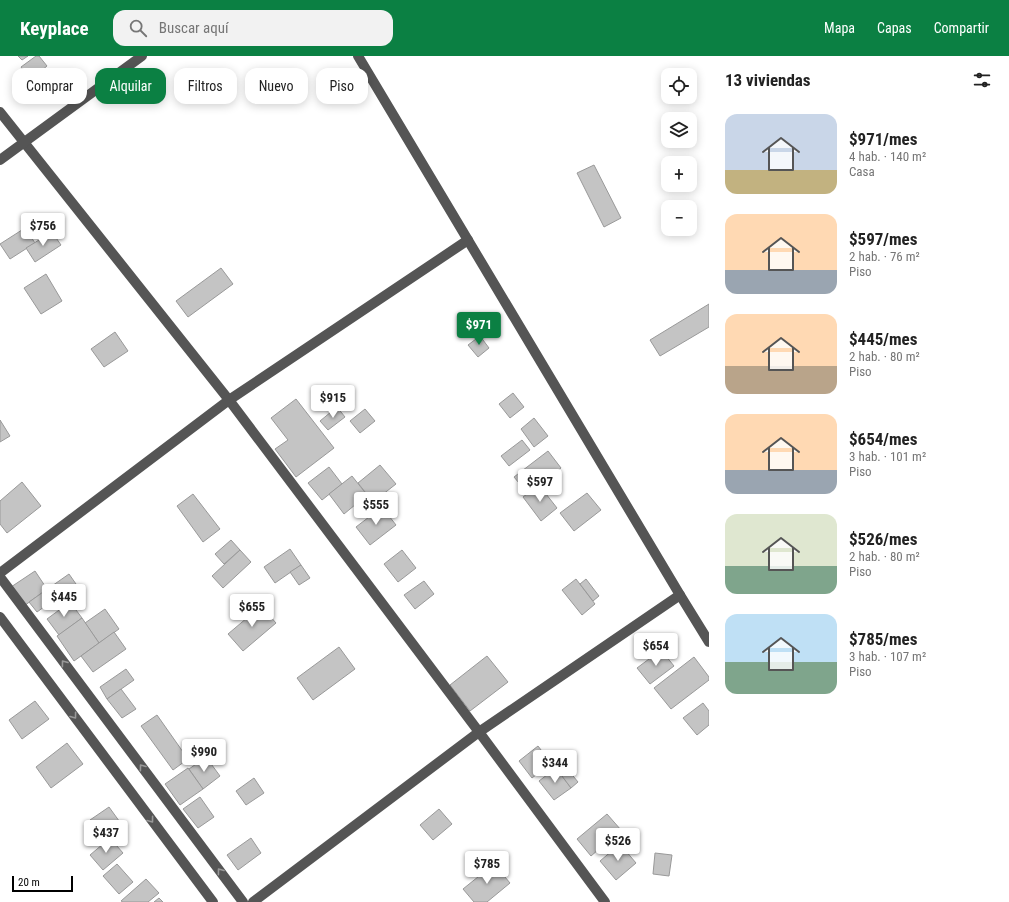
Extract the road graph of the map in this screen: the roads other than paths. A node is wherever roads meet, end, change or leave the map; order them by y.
1 (142, 56) edge
2 (358, 56) edge
3 (0, 112) edge
4 (23, 143) junction
5 (0, 160) edge
6 (468, 240) junction
7 (229, 400) junction
8 (0, 573) edge
9 (0, 577) edge
10 (680, 595) junction
11 (0, 617) edge
12 (709, 642) edge
13 (479, 732) junction
14 (213, 902) edge
15 (243, 902) edge
16 (253, 902) edge
17 (605, 902) edge

1 - 4 street
2 - 6 street
3 - 4 street
4 - 5 street
4 - 7 street
6 - 7 street
6 - 10 street
7 - 8 street
7 - 13 street
15 -> 9 street
10 - 12 street
10 - 13 street
11 -> 14 street
13 - 16 street
13 - 17 street

